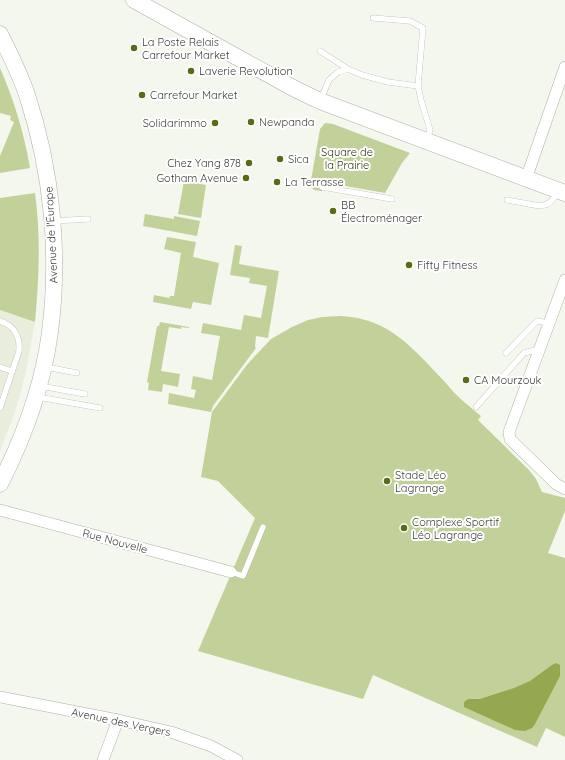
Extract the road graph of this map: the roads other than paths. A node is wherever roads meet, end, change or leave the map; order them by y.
1 (134, 0) edge
2 (373, 18) dead end
3 (1, 38) edge
4 (320, 52) dead end
5 (565, 67) edge
6 (348, 69) junction
7 (418, 86) junction
8 (320, 101) junction
9 (433, 144) junction
10 (526, 179) junction
11 (322, 187) dead end
12 (562, 192) edge
13 (392, 199) dead end
14 (507, 200) dead end
15 (88, 219) dead end
16 (52, 221) junction
17 (565, 280) edge
18 (0, 321) edge
19 (549, 323) junction
20 (540, 349) junction
21 (506, 353) dead end
22 (0, 367) edge
23 (43, 367) junction
24 (12, 371) junction
25 (77, 373) dead end
26 (37, 391) junction
27 (85, 394) dead end
28 (476, 407) dead end
29 (0, 408) edge
30 (100, 408) dead end
31 (0, 484) edge
32 (565, 489) edge
33 (0, 510) edge
34 (264, 527) dead end
35 (231, 572) joint
36 (0, 697) edge
37 (118, 720) junction
38 (103, 760) edge
39 (237, 760) edge

1 - 8 main road
2 - 7 lane
3 - 16 main road, Avenue de l'Europe
4 - 6 lane
5 - 10 street
6 - 7 lane
6 - 8 lane
7 - 9 lane
8 - 9 main road
9 - 10 main road
10 - 12 main road
11 - 13 lane
12 - 14 lane
15 - 16 lane
16 - 23 main road, Avenue de l'Europe
17 - 19 street
18 - 24 lane
19 - 20 street
19 - 21 lane
20 - 28 lane
20 - 32 street
22 - 24 lane
23 - 25 lane
23 - 26 main road, Avenue de l'Europe
24 - 29 lane
26 - 27 lane
26 - 30 lane
26 - 31 main road, Avenue de l'Europe
33 - 35 street, Rue Nouvelle
34 - 35 lane
36 - 37 street, Avenue des Vergers
37 - 38 street
37 - 39 street, Avenue des Vergers

